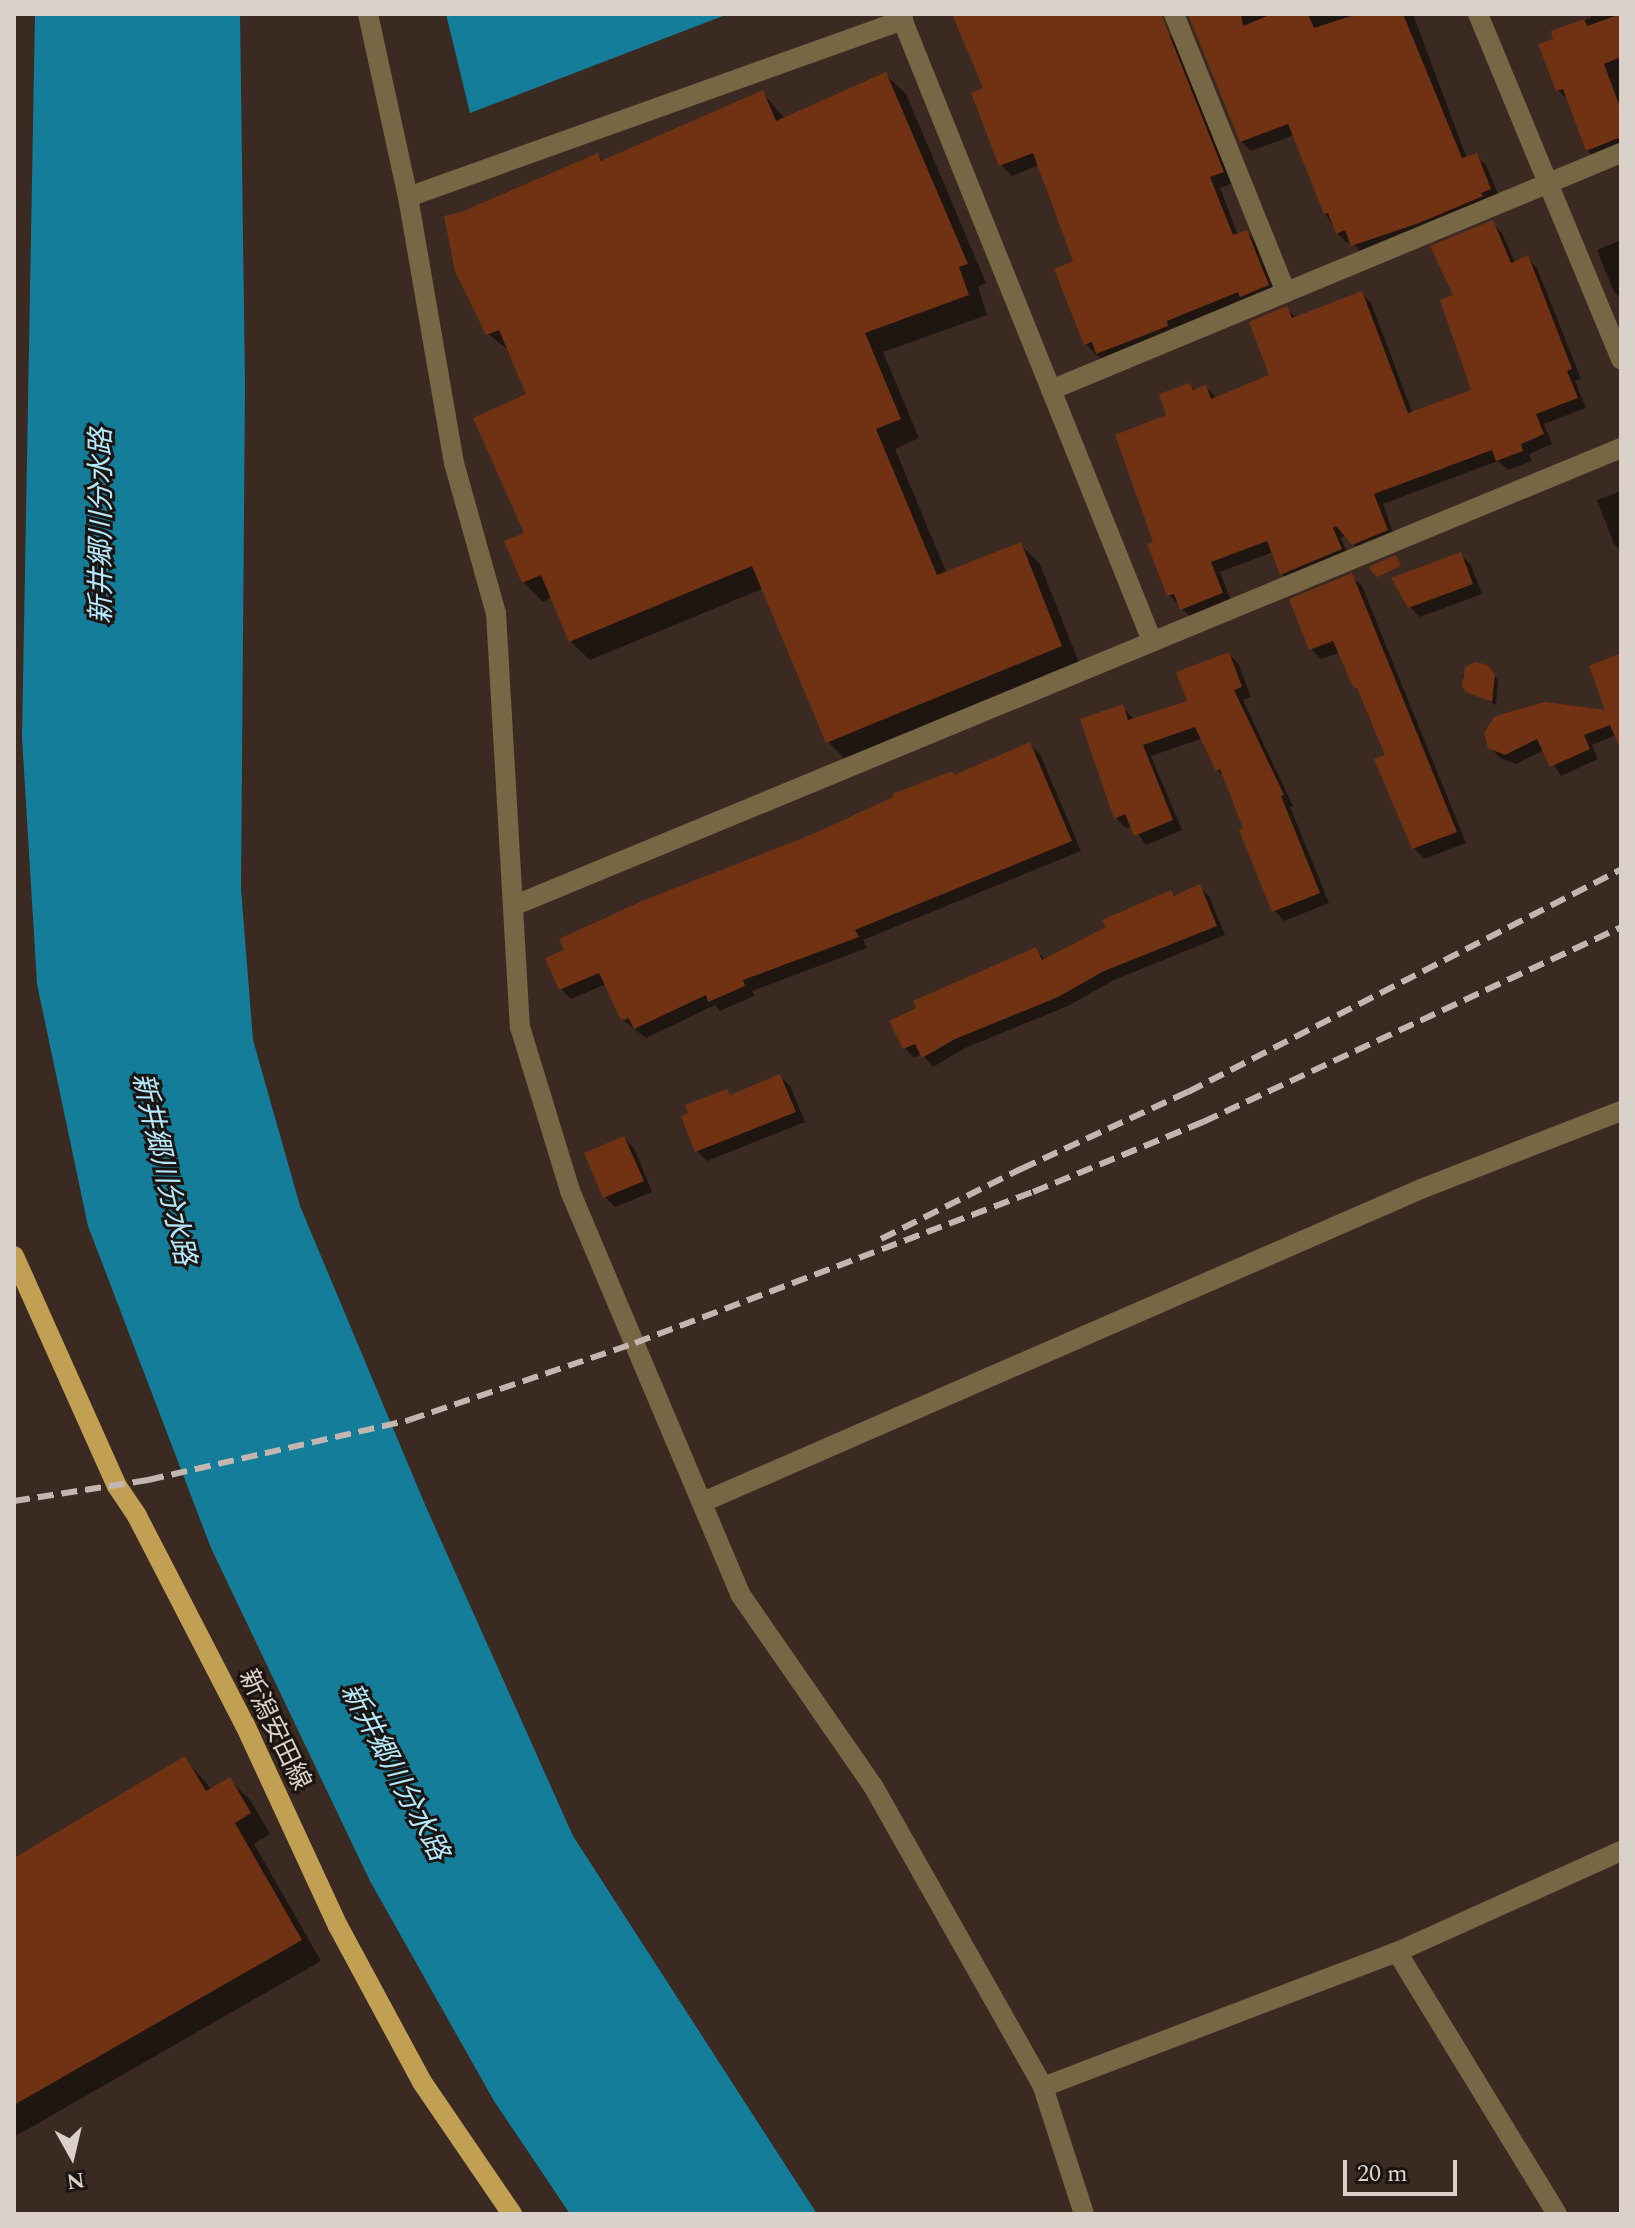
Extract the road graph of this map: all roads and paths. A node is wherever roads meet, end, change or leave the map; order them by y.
1 (368, 14) edge
2 (1174, 14) edge
3 (1478, 14) edge
4 (902, 17) edge
5 (1621, 153) edge
6 (1549, 183) junction
7 (408, 197) junction
8 (1286, 292) junction
9 (1621, 360) edge
10 (1051, 390) junction
11 (1621, 448) edge
12 (1152, 641) junction
13 (513, 906) junction
14 (1621, 1111) edge
15 (14, 1256) edge
16 (703, 1502) junction
17 (1621, 1851) edge
18 (1397, 1952) junction
19 (1043, 2087) junction
20 (512, 2214) edge
21 (1084, 2214) edge
22 (1557, 2214) edge

1 - 7 street
2 - 8 street
3 - 6 street
4 - 7 street
4 - 10 street
5 - 6 street
6 - 8 street
6 - 9 street
7 - 13 street
8 - 10 street
10 - 12 street
11 - 12 street
12 - 13 street
13 - 16 street
14 - 16 street
15 - 20 main road, 新潟安田線
16 - 19 street
17 - 18 street
18 - 19 street
18 - 22 street
19 - 21 street

